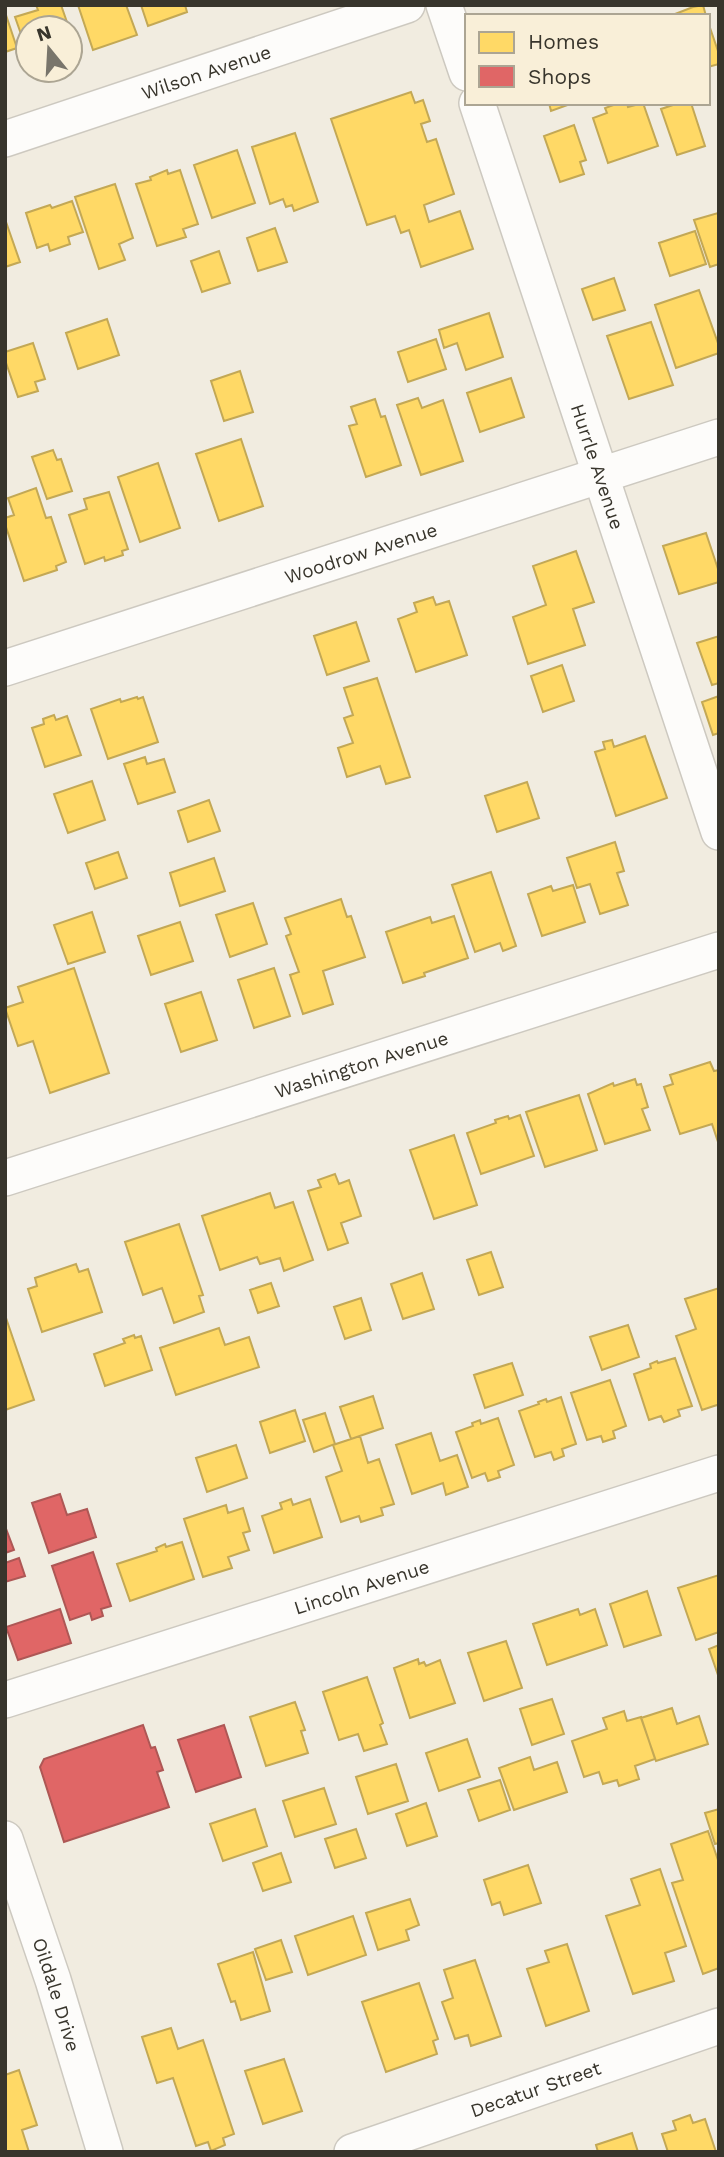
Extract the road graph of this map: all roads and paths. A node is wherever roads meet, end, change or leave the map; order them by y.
1 (407, 5) edge
2 (444, 5) edge
3 (465, 67) edge
4 (478, 105) edge
5 (5, 139) edge
6 (719, 437) edge
7 (600, 475) junction
8 (5, 668) edge
9 (719, 832) edge
10 (719, 950) edge
11 (5, 1178) edge
12 (719, 1473) edge
13 (5, 1700) edge
14 (5, 1839) edge
15 (719, 2026) edge
16 (105, 2152) edge
17 (352, 2152) edge

1 - 5 street, Wilson Avenue
2 - 3 street
4 - 7 street, Hurrle Avenue
6 - 7 street, Woodrow Avenue
7 - 8 street, Woodrow Avenue
7 - 9 street, Hurrle Avenue
10 - 11 street, Washington Avenue
12 - 13 street, Lincoln Avenue
14 - 16 street, Oildale Drive
15 - 17 street, Decatur Street

